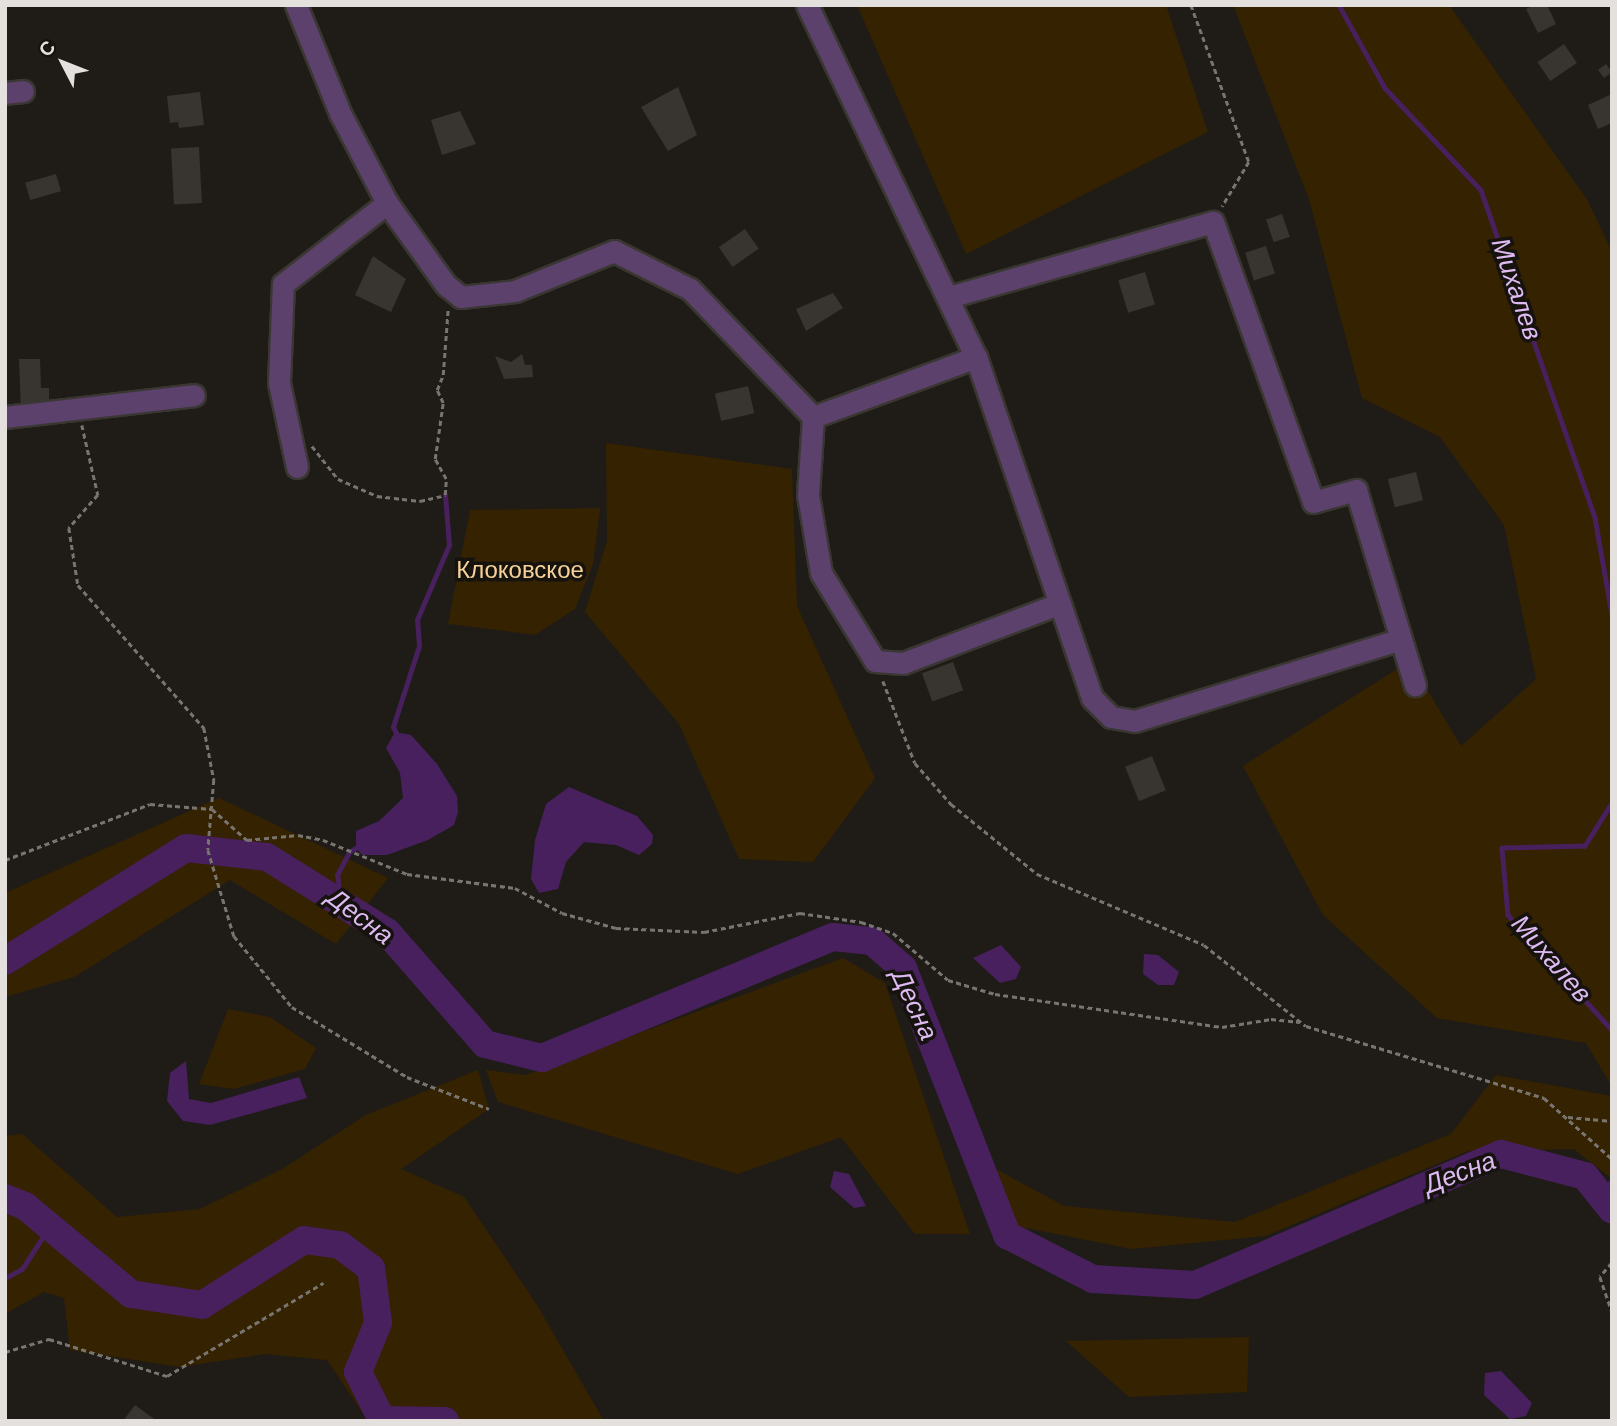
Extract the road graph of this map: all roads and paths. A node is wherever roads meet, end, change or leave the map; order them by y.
1 (296, 5) edge
2 (807, 5) edge
3 (1192, 5) edge
4 (387, 203) junction
5 (1213, 222) junction
6 (446, 285) junction
7 (949, 297) junction
8 (976, 357) junction
9 (194, 395) dead end
10 (80, 408) junction
11 (5, 417) edge
12 (813, 417) junction
13 (292, 443) junction
14 (297, 467) dead end
15 (1058, 604) junction
16 (1398, 640) junction
17 (876, 661) junction
18 (1415, 685) dead end
19 (212, 810) junction
20 (5, 859) edge
21 (1300, 1022) junction
22 (489, 1109) dead end
23 (1565, 1116) junction
24 (1612, 1121) edge
25 (1612, 1159) edge
26 (1612, 1263) edge
27 (323, 1283) dead end
28 (1612, 1311) edge
29 (5, 1352) edge

1 - 4 street
2 - 7 street
3 - 5 path
4 - 6 street
4 - 13 street
5 - 7 street
5 - 16 street
6 - 12 street
6 - 13 path
7 - 8 street
8 - 12 street
8 - 15 street
9 - 10 street
10 - 11 street
10 - 19 path
12 - 17 street
13 - 14 street
15 - 16 street
15 - 17 street
16 - 18 street
17 - 21 path
19 - 20 path
19 - 21 path
19 - 22 path
21 - 23 path
23 - 24 path
23 - 25 path
26 - 28 path
27 - 29 path

